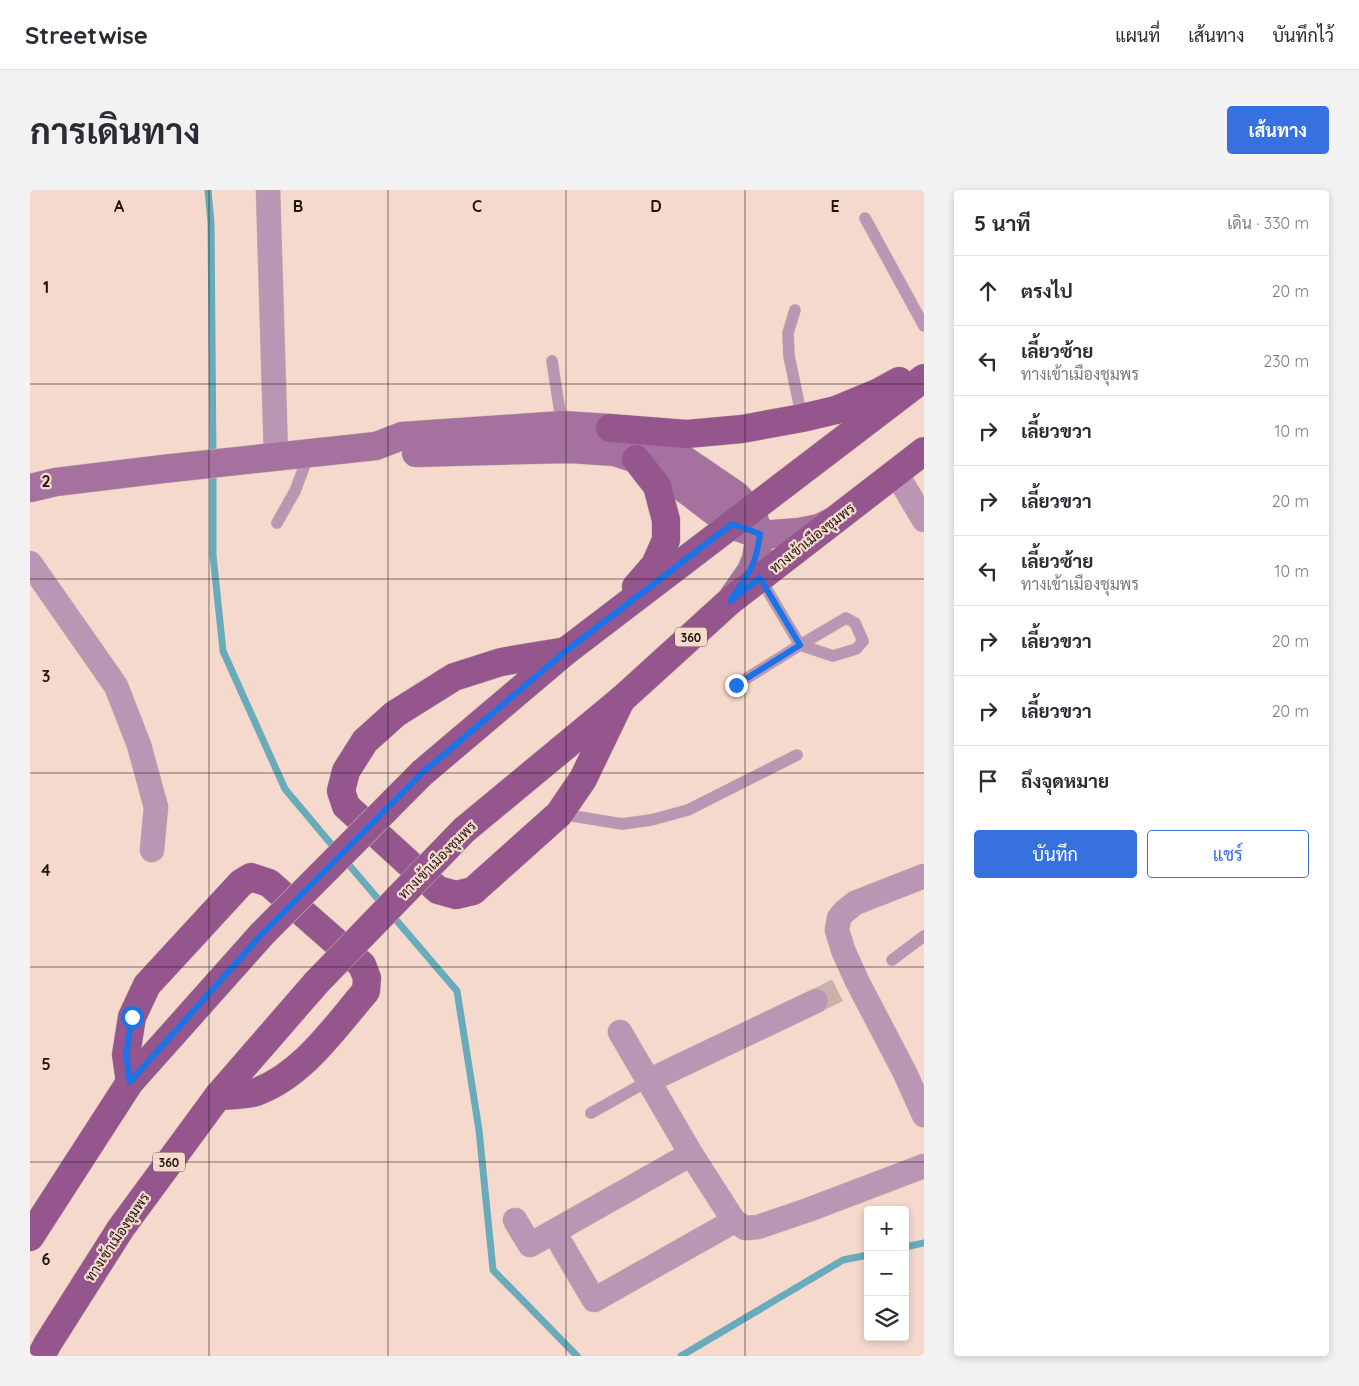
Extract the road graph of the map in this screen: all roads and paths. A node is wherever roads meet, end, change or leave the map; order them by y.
1 (268, 190) edge
2 (865, 218) dead end
3 (795, 310) dead end
4 (924, 326) edge
5 (552, 361) dead end
6 (924, 367) edge
7 (924, 378) edge
8 (802, 418) junction
9 (562, 425) junction
10 (610, 428) junction
11 (376, 446) junction
12 (924, 451) edge
13 (309, 453) junction
14 (276, 456) junction
15 (636, 459) junction
16 (896, 473) junction
17 (30, 488) edge
18 (835, 520) junction
19 (924, 520) edge
20 (277, 523) dead end
21 (748, 523) junction
22 (30, 563) edge
23 (760, 578) junction
24 (730, 601) junction
25 (613, 615) junction
26 (800, 645) junction
27 (566, 651) junction
28 (736, 685) dead end
29 (621, 700) junction
30 (796, 755) dead end
31 (559, 814) junction
32 (152, 850) dead end
33 (924, 876) edge
34 (924, 936) edge
35 (892, 960) dead end
36 (816, 1001) tunnel mouth
37 (620, 1032) dead end
38 (648, 1081) junction
39 (130, 1082) junction
40 (218, 1096) junction
41 (591, 1113) dead end
42 (924, 1115) edge
43 (691, 1154) junction
44 (924, 1166) edge
45 (515, 1220) dead end
46 (734, 1221) junction
47 (554, 1232) junction
48 (30, 1237) edge
49 (41, 1356) edge

1 - 14 street
2 - 4 lane
3 - 8 lane
5 - 9 lane
6 - 8 main road
7 - 21 main road
8 - 10 main road
9 - 10 street
9 - 11 street
10 - 21 street
11 - 13 street
11 - 15 street
12 - 16 main road, ทางเข้าเมืองชุมพร / 360
13 - 14 street
13 - 20 lane
14 - 17 street
15 - 21 street
15 - 25 main road
16 - 18 main road, ทางเข้าเมืองชุมพร / 360
16 - 19 street
18 - 21 street
18 - 23 main road, ทางเข้าเมืองชุมพร / 360
21 - 24 street
21 - 25 main road
22 - 32 street
23 - 24 main road, ทางเข้าเมืองชุมพร / 360
23 - 26 lane
24 - 29 main road, ทางเข้าเมืองชุมพร / 360
25 - 27 main road
26 - 26 lane
26 - 28 lane
27 - 31 main road
27 - 39 main road, bridge
29 - 31 main road
29 - 40 main road, ทางเข้าเมืองชุมพร / 360, bridge
30 - 31 lane
33 - 42 street
34 - 35 lane
36 - 38 street
37 - 38 street
38 - 41 lane
38 - 43 street
39 - 40 main road
39 - 48 main road
40 - 49 main road, ทางเข้าเมืองชุมพร / 360
43 - 46 street
43 - 47 street
44 - 46 street
45 - 47 street
46 - 47 street

